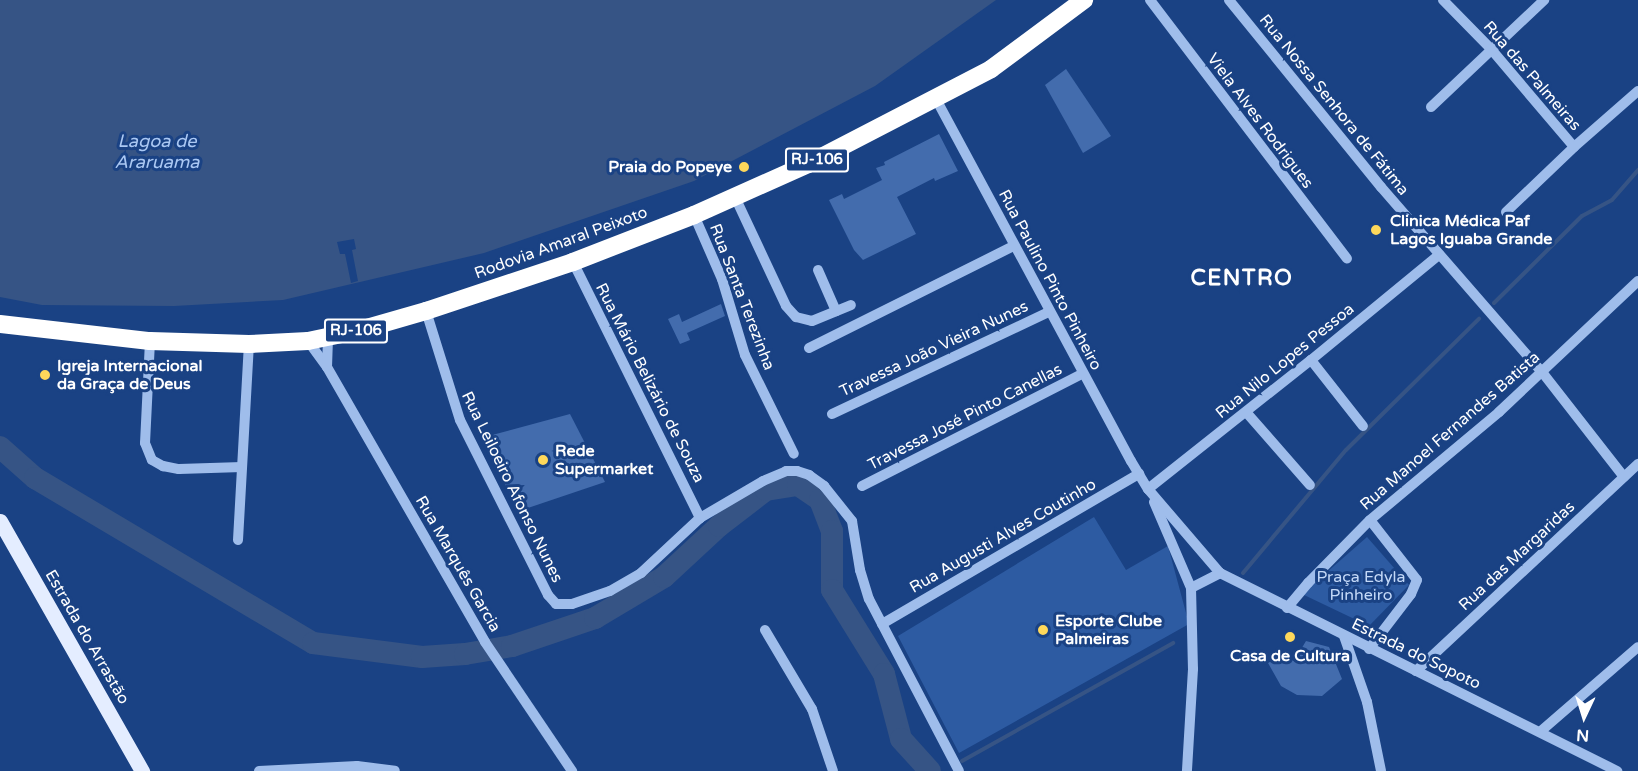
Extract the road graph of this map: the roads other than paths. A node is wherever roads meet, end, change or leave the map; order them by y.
1 (1084, 0) edge
2 (1149, 0) edge
3 (1229, 0) edge
4 (1443, 0) edge
5 (1544, 0) edge
6 (1491, 49) junction
7 (1638, 91) edge
8 (936, 99) junction
9 (1431, 107) dead end
10 (1574, 147) junction
11 (735, 197) junction
12 (1506, 212) dead end
13 (694, 215) junction
14 (1014, 246) junction
15 (1439, 255) junction
16 (1347, 260) dead end
17 (573, 262) junction
18 (818, 270) dead end
19 (1638, 281) edge
20 (851, 305) dead end
21 (426, 311) junction
22 (836, 311) junction
23 (1049, 312) junction
24 (0, 324) edge
25 (328, 337) junction
26 (150, 341) junction
27 (308, 341) junction
28 (249, 344) junction
29 (809, 348) dead end
30 (1311, 360) junction
31 (327, 367) junction
32 (1542, 372) junction
33 (1082, 374) junction
34 (1246, 412) junction
35 (832, 414) dead end
36 (1364, 426) dead end
37 (794, 454) dead end
38 (1638, 464) edge
39 (242, 467) junction
40 (1138, 474) junction
41 (1624, 477) junction
42 (1310, 485) dead end
43 (862, 486) dead end
44 (1148, 489) junction
45 (700, 518) junction
46 (1370, 520) junction
47 (0, 521) edge
48 (1186, 534) junction
49 (1172, 539) junction
50 (238, 540) dead end
51 (1220, 573) junction
52 (1191, 588) junction
53 (1287, 608) junction
54 (882, 624) junction
55 (765, 630) dead end
56 (1344, 636) junction
57 (1638, 647) edge
58 (1369, 649) junction
59 (1416, 670) junction
60 (1541, 731) junction
61 (1600, 767) edge
62 (357, 768) edge
63 (142, 771) edge
64 (259, 771) edge
65 (395, 771) edge
66 (572, 771) edge
67 (833, 771) edge
68 (959, 771) edge
69 (1187, 771) edge
70 (1381, 771) edge
71 (1617, 771) edge

1 - 8 highway, Rodovia Amaral Peixoto / RJ-106
2 - 16 street, Viela Alves Rodrigues
3 - 15 street, Rua Nossa Senhora de Fátima
4 - 6 street, Rua das Palmeiras
5 - 6 street
6 - 9 street
6 - 10 street, Rua das Palmeiras
7 - 10 street
8 - 11 highway, Rodovia Amaral Peixoto / RJ-106
8 - 14 street, Rua Paulino Pinto Pinheiro
10 - 12 street
11 - 13 highway, Rodovia Amaral Peixoto / RJ-106
11 - 22 street
13 - 17 highway, Rodovia Amaral Peixoto / RJ-106
13 - 37 street, Rua Santa Terezinha
14 - 23 street, Rua Paulino Pinto Pinheiro
14 - 29 street
15 - 30 street, Rua Nilo Lopes Pessoa
15 - 32 street, Rua Nossa Senhora de Fátima
17 - 21 highway, Rodovia Amaral Peixoto / RJ-106
17 - 45 street, Rua Mário Belizário de Souza
18 - 22 street
19 - 32 street, Rua Manoel Fernandes Batista
20 - 22 street
21 - 25 highway, Rodovia Amaral Peixoto / RJ-106
21 - 45 street, Rua Leiloeiro Afonso Nunes
23 - 33 street, Rua Paulino Pinto Pinheiro
23 - 35 street, Travessa João Vieira Nunes
24 - 26 highway, Rodovia Amaral Peixoto / RJ-106
25 - 27 highway, Rodovia Amaral Peixoto / RJ-106
25 - 31 street
26 - 28 highway, Rodovia Amaral Peixoto / RJ-106
26 - 39 street
27 - 28 highway, Rodovia Amaral Peixoto / RJ-106
27 - 31 street, Rua Marquês Garcia
28 - 39 street
30 - 34 street, Rua Nilo Lopes Pessoa
30 - 36 street
31 - 66 street, Rua Marquês Garcia
32 - 41 street, Rua Nossa Senhora de Fátima
32 - 46 street, Rua Manoel Fernandes Batista
33 - 40 street, Rua Paulino Pinto Pinheiro
33 - 43 street, Travessa José Pinto Canellas
34 - 42 street
34 - 44 street, Rua Nilo Lopes Pessoa
38 - 41 street, Rua das Margaridas
39 - 50 street
40 - 44 street, Estrada do Sopoto
40 - 54 street, Rua Augusti Alves Coutinho
41 - 59 street, Rua das Margaridas
44 - 48 street, Estrada do Sopoto
44 - 49 street
45 - 54 street
46 - 53 street, Rua Manoel Fernandes Batista
46 - 58 street
47 - 63 main road, Estrada do Arrastão
48 - 49 street
48 - 51 street, Estrada do Sopoto
49 - 52 street
51 - 52 street
51 - 53 street, Estrada do Sopoto
52 - 69 street
53 - 56 street, Estrada do Sopoto
54 - 68 street
55 - 67 street
56 - 58 street, Estrada do Sopoto
56 - 70 street
57 - 60 street
58 - 59 street, Estrada do Sopoto
59 - 60 street, Estrada do Sopoto
60 - 61 street, Estrada do Sopoto
61 - 71 street, Estrada do Sopoto
62 - 64 street
62 - 65 street

